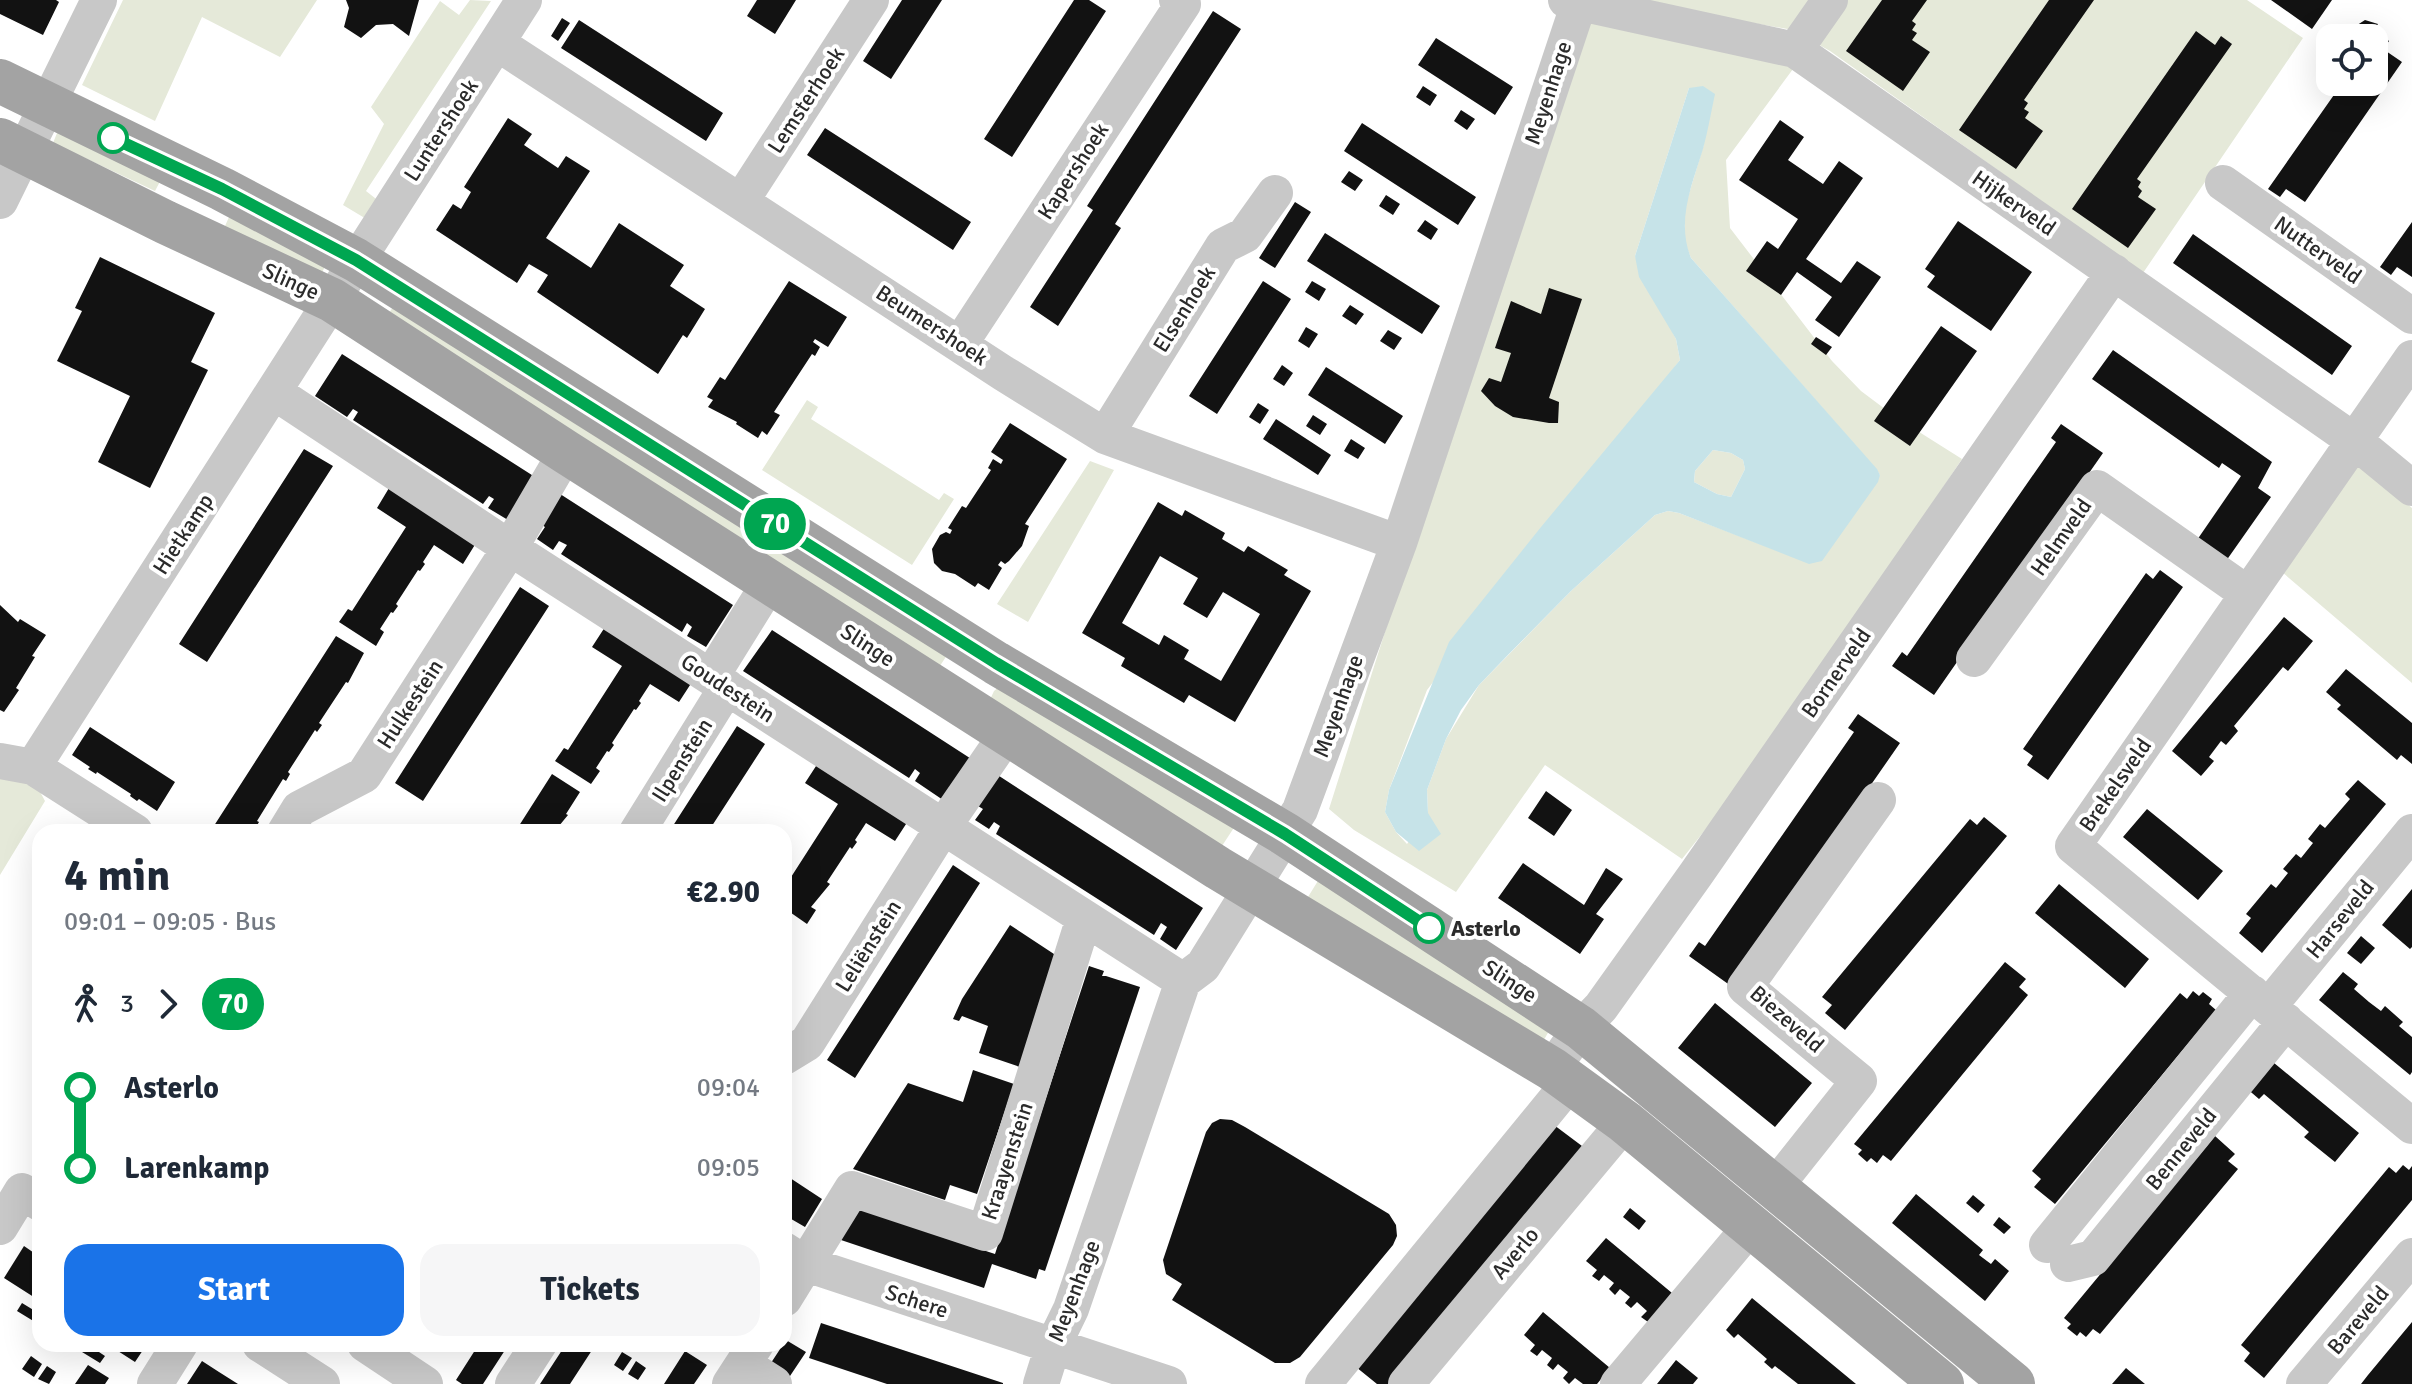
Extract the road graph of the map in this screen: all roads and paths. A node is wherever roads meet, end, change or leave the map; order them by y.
1 (99, 0) edge
2 (524, 0) edge
3 (871, 0) edge
4 (1177, 0) edge
5 (1830, 0) edge
6 (1575, 1) edge
7 (497, 43) junction
8 (1795, 50) junction
9 (0, 81) edge
10 (47, 104) junction
11 (12, 146) edge
12 (2223, 183) dead end
13 (1275, 193) dead end
14 (0, 201) edge
15 (741, 201) junction
16 (356, 260) junction
17 (2114, 272) junction
18 (332, 300) junction
19 (2412, 316) edge
20 (960, 344) junction
21 (2412, 358) edge
22 (274, 392) junction
23 (1105, 436) junction
24 (2356, 442) junction
25 (566, 452) junction
26 (2412, 488) edge
27 (1399, 543) junction
28 (510, 548) junction
29 (770, 582) junction
30 (2248, 594) junction
31 (1974, 659) dead end
32 (996, 663) junction
33 (719, 682) junction
34 (967, 709) junction
35 (1007, 734) junction
36 (17, 764) edge
37 (1878, 800) dead end
38 (121, 824) edge
39 (290, 824) edge
40 (641, 824) edge
41 (943, 827) junction
42 (2412, 832) edge
43 (1285, 834) junction
44 (1251, 887) junction
45 (1084, 918) junction
46 (1183, 981) junction
47 (2269, 1006) junction
48 (1581, 1028) junction
49 (792, 1052) edge
50 (1562, 1075) junction
51 (1625, 1122) junction
52 (2412, 1126) edge
53 (1774, 1188) junction
54 (32, 1198) edge
55 (1751, 1226) junction
56 (0, 1227) edge
57 (2057, 1254) dead end
58 (2412, 1256) edge
59 (795, 1257) edge
60 (1871, 1267) junction
61 (1843, 1303) junction
62 (1053, 1346) junction
63 (175, 1352) edge
64 (279, 1352) edge
65 (377, 1352) edge
66 (534, 1352) edge
67 (743, 1364) edge
68 (312, 1366) edge
69 (1122, 1376) edge
70 (155, 1384) edge
71 (425, 1384) edge
72 (513, 1384) edge
73 (774, 1384) edge
74 (1041, 1384) edge
75 (1169, 1384) edge
76 (1323, 1384) edge
77 (1406, 1384) edge
78 (1618, 1384) edge
79 (1942, 1384) edge
80 (2013, 1384) edge
81 (2304, 1384) edge

1 - 10 street
2 - 7 street, Luntershoek
3 - 15 street, Lemsterhoek
4 - 20 street, Kapershoek
5 - 8 street
6 - 8 street, Hijkerveld
6 - 27 street, Meyenhage
7 - 15 street, Beumershoek
7 - 16 street, Luntershoek
8 - 17 street, Hijkerveld
9 - 10 main road, Slinge
10 - 11 street
10 - 16 main road, Slinge
11 - 14 street
11 - 18 main road, Slinge
12 - 19 street, Nutterveld
13 - 23 street, Elsenhoek
15 - 20 street, Beumershoek
16 - 18 street, Luntershoek
16 - 32 main road, Slinge
17 - 24 street, Hijkerveld
17 - 48 street, Bornerveld
18 - 22 street, Hietkamp
18 - 25 main road, Slinge
20 - 23 street, Beumershoek
21 - 24 street, Brekelsveld
22 - 28 street, Goudestein
22 - 36 street, Hietkamp
23 - 27 street, Beumershoek
24 - 26 street, Hijkerveld
24 - 30 street, Brekelsveld
25 - 28 street
25 - 29 main road, Slinge
27 - 43 street, Meyenhage
28 - 33 street, Goudestein
28 - 39 street, Hulkestein
29 - 33 street
29 - 34 main road, Slinge
30 - 31 street, Helmveld
30 - 47 street, Brekelsveld
32 - 34 main road
32 - 43 main road, Slinge
33 - 40 street, Ilpenstein
33 - 41 street, Goudestein
34 - 35 main road, Slinge
35 - 41 street
35 - 44 main road, Slinge
36 - 38 street
37 - 53 street, Biezeveld
41 - 45 street, Goudestein
41 - 49 street, Leliënstein
42 - 47 street, Harseveld
43 - 44 street, Meyenhage
43 - 48 main road, Slinge
44 - 46 street, Meyenhage
44 - 50 main road, Slinge
45 - 46 street, Goudestein
45 - 59 street, Kraayenstein
46 - 62 street, Meyenhage
47 - 52 street, Brekelsveld
47 - 57 street, Benneveld
48 - 50 street, Bornerveld
48 - 53 main road, Slinge
50 - 51 main road, Slinge
50 - 76 street
51 - 55 main road, Slinge
51 - 77 street, Averlo
53 - 60 main road, Slinge
54 - 56 street
55 - 61 main road, Slinge
55 - 78 street
58 - 81 street, Bareveld
59 - 62 street, Schere
60 - 61 street
60 - 80 main road, Slinge
61 - 79 main road, Slinge
62 - 69 street, Schere
62 - 74 street, Meyenhage
63 - 70 street
64 - 68 street
65 - 71 street
66 - 72 street
67 - 73 street
69 - 75 street, Schere

